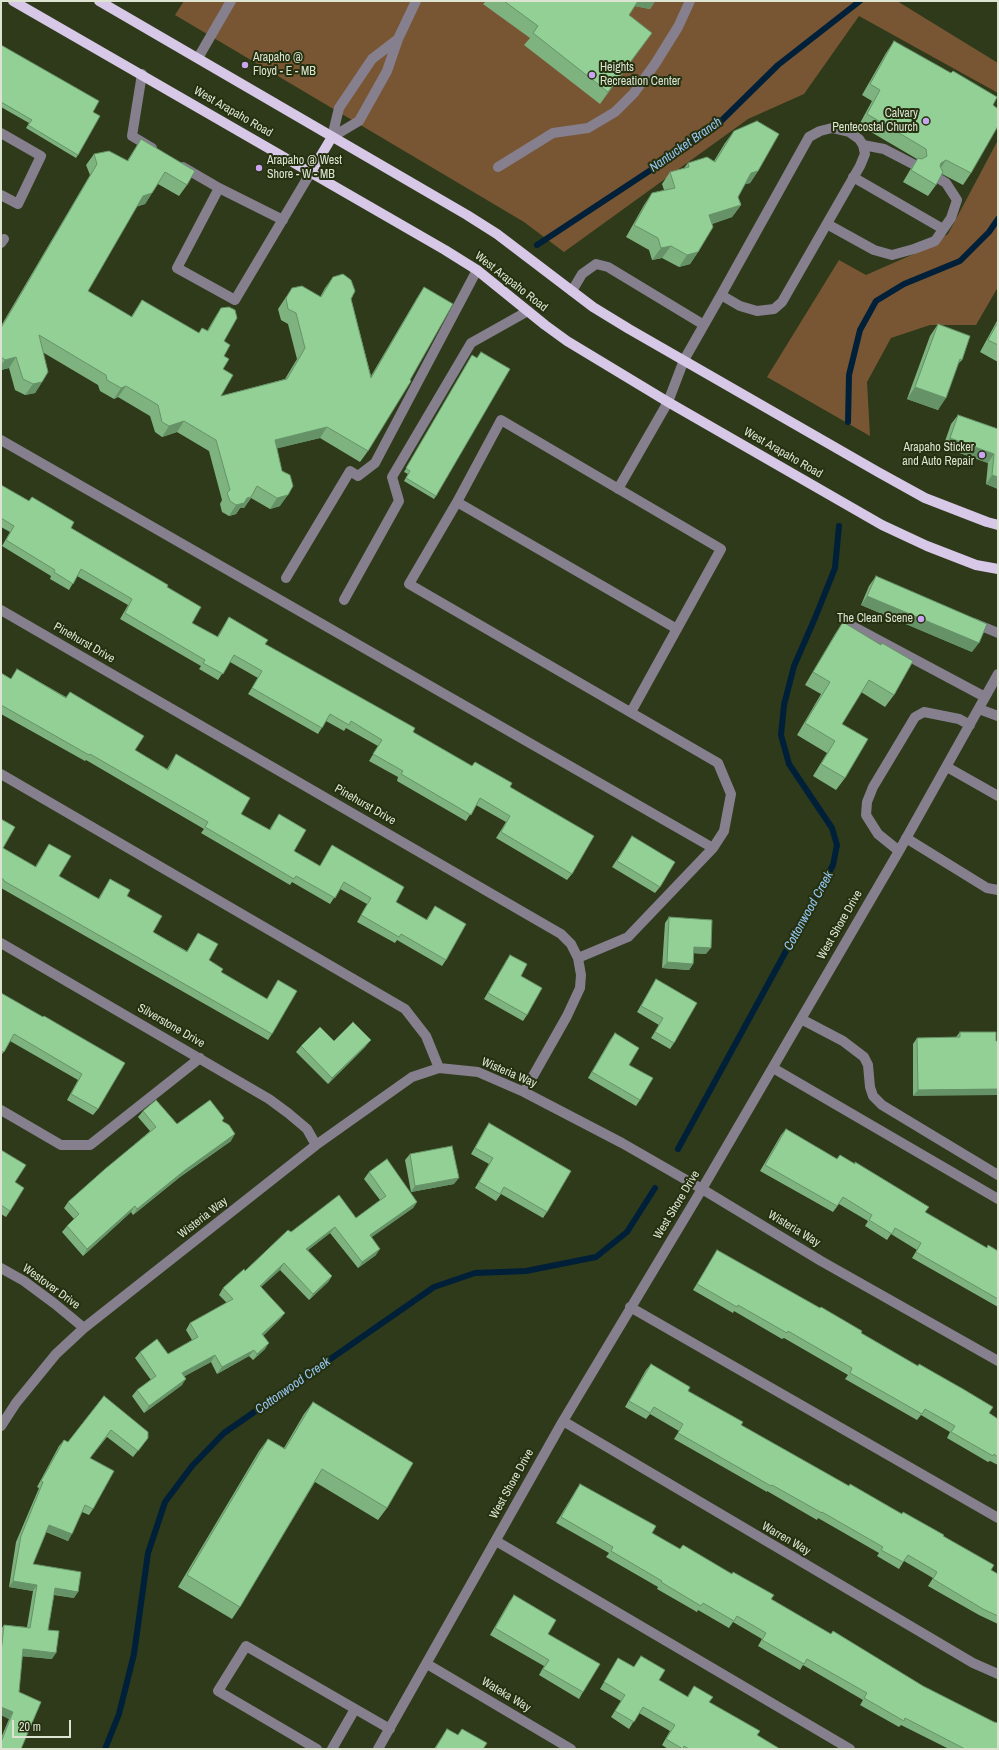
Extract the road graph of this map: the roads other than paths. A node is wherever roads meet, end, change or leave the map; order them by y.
1 (13, 1) edge
2 (99, 1) edge
3 (231, 1) edge
4 (416, 1) edge
5 (690, 1) edge
6 (398, 40) junction
7 (198, 58) junction
8 (142, 74) junction
9 (1, 133) edge
10 (332, 137) junction
11 (864, 145) junction
12 (159, 152) edge
13 (172, 160) edge
14 (913, 164) edge
15 (498, 167) dead end
16 (311, 172) junction
17 (853, 177) junction
18 (938, 178) edge
19 (220, 188) junction
20 (1, 195) edge
21 (283, 220) junction
22 (827, 224) junction
23 (943, 229) junction
24 (477, 270) junction
25 (572, 292) junction
26 (721, 295) junction
27 (528, 310) junction
28 (704, 325) junction
29 (684, 360) junction
30 (668, 402) junction
31 (1, 440) edge
32 (618, 489) junction
33 (457, 502) junction
34 (998, 525) edge
35 (998, 569) edge
36 (286, 578) dead end
37 (344, 600) dead end
38 (1, 610) edge
39 (961, 618) edge
40 (852, 626) edge
41 (677, 630) junction
42 (998, 633) edge
43 (998, 674) edge
44 (985, 697) junction
45 (979, 709) junction
46 (631, 712) junction
47 (998, 716) edge
48 (970, 725) junction
49 (946, 767) junction
50 (1, 774) edge
51 (998, 796) edge
52 (906, 838) junction
53 (713, 848) junction
54 (898, 851) junction
55 (998, 890) edge
56 (1, 943) edge
57 (578, 958) junction
58 (801, 1019) junction
59 (200, 1058) junction
60 (439, 1068) junction
61 (772, 1068) junction
62 (524, 1092) junction
63 (1, 1110) edge
64 (316, 1145) junction
65 (998, 1175) edge
66 (702, 1189) junction
67 (998, 1199) edge
68 (1, 1268) edge
69 (630, 1307) junction
70 (84, 1328) junction
71 (998, 1361) edge
72 (563, 1421) junction
73 (1, 1426) edge
74 (998, 1518) edge
75 (496, 1541) junction
76 (427, 1664) junction
77 (998, 1674) edge
78 (355, 1709) junction
79 (390, 1729) junction
80 (317, 1749) edge
81 (332, 1749) edge
82 (378, 1749) edge
83 (571, 1749) edge
84 (850, 1749) edge

1 - 8 main road, West Arapaho Road
2 - 7 main road
3 - 7 street
4 - 6 street
5 - 15 street
6 - 10 street
6 - 10 street
7 - 10 main road
8 - 12 street
8 - 16 main road, West Arapaho Road
9 - 20 street
10 - 16 main road
10 - 25 main road
11 - 14 street
11 - 17 street
11 - 26 street
13 - 19 street
16 - 21 street
16 - 24 main road, West Arapaho Road
17 - 22 street
17 - 23 street
18 - 23 street
19 - 21 street
19 - 21 street
22 - 23 street
22 - 26 street
24 - 27 main road, West Arapaho Road
24 - 36 street
25 - 28 street
25 - 29 main road
26 - 28 street
27 - 30 main road, West Arapaho Road
27 - 37 street
28 - 29 street
29 - 30 street
29 - 34 main road
30 - 32 street
30 - 35 main road, West Arapaho Road
31 - 53 street
32 - 33 street
32 - 41 street
33 - 41 street
33 - 46 street
38 - 57 street, Pinehurst Drive
39 - 42 street
40 - 44 street
41 - 46 street
43 - 44 street, West Shore Drive
44 - 45 street, West Shore Drive
45 - 47 street
45 - 48 street, West Shore Drive
46 - 53 street
48 - 49 street, West Shore Drive
48 - 54 street
49 - 51 street
49 - 52 street, West Shore Drive
50 - 60 street
52 - 54 street, West Shore Drive
52 - 55 street
53 - 57 street
54 - 58 street, West Shore Drive
56 - 59 street, Silverstone Drive
57 - 62 street, Pinehurst Drive
58 - 61 street, West Shore Drive
58 - 65 street
59 - 63 street
59 - 64 street, Silverstone Drive
60 - 62 street, Wisteria Way
60 - 64 street, Wisteria Way
61 - 66 street, West Shore Drive
61 - 67 street
62 - 66 street, Wisteria Way
64 - 70 street, Wisteria Way
66 - 69 street, West Shore Drive
66 - 71 street, Wisteria Way
68 - 70 street, Westover Drive
69 - 72 street, West Shore Drive
69 - 74 street
70 - 73 street, Wisteria Way
72 - 75 street, West Shore Drive
72 - 77 street, Warren Way
75 - 76 street, West Shore Drive
75 - 84 street
76 - 79 street, West Shore Drive
76 - 83 street, Wateka Way
78 - 79 street
78 - 80 street
78 - 81 street
79 - 82 street, West Shore Drive

